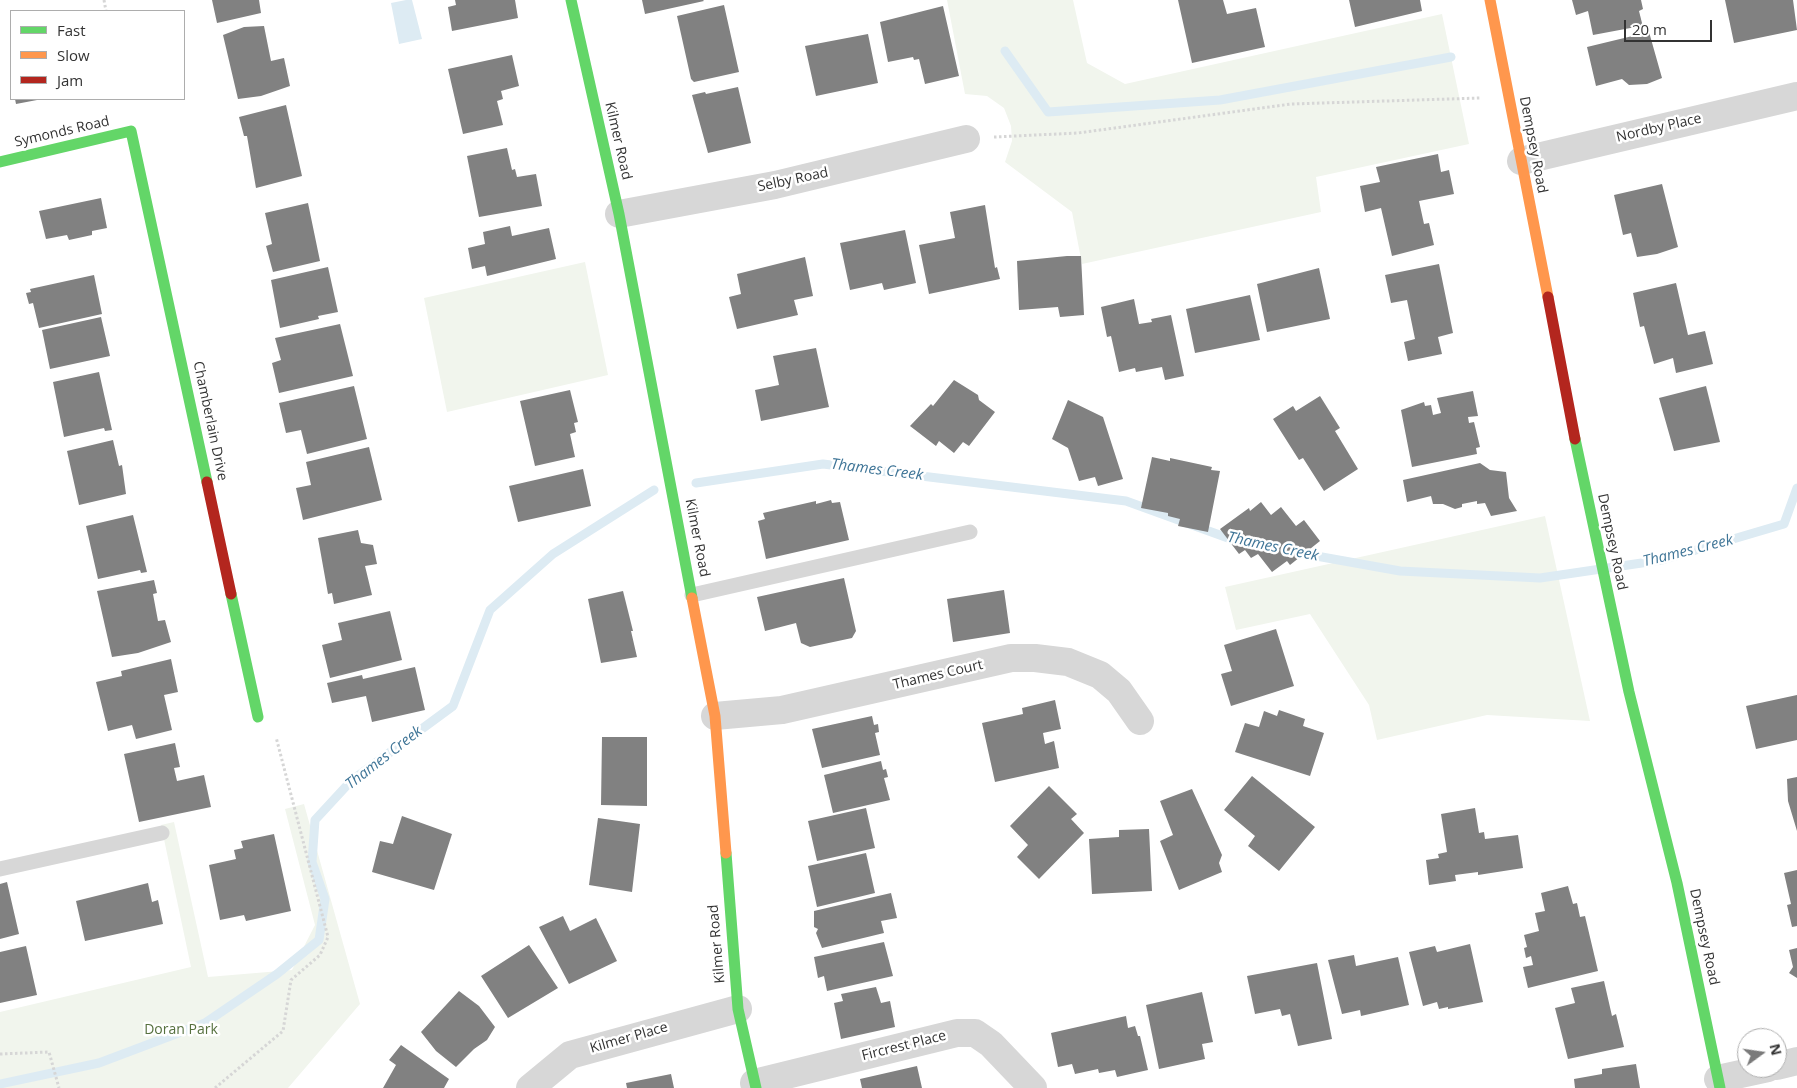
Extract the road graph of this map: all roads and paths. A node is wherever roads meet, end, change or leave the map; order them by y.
1 (570, 0) edge
2 (1490, 0) edge
3 (1797, 96) edge
4 (1508, 97) junction
5 (131, 131) joint
6 (966, 139) joint
7 (1521, 161) junction
8 (0, 162) edge
9 (619, 214) junction
10 (970, 532) dead end
11 (692, 596) junction
12 (715, 716) junction
13 (258, 717) dead end
14 (1140, 721) dead end
15 (275, 731) dead end
16 (162, 833) dead end
17 (0, 869) edge
18 (738, 1009) junction
19 (0, 1054) edge
20 (1737, 1078) edge
21 (1719, 1084) edge
22 (755, 1085) edge
23 (59, 1088) edge
24 (215, 1088) edge
25 (530, 1088) edge
26 (1033, 1088) edge

1 - 9 street, Kilmer Road
2 - 4 street, Dempsey Road
3 - 7 street, Nordby Place
4 - 6 path
4 - 7 street, Dempsey Road
5 - 8 street, Symonds Road
5 - 13 street, Chamberlain Drive
6 - 9 street, Selby Road
7 - 21 street, Dempsey Road
9 - 11 street, Kilmer Road
10 - 11 lane
11 - 12 street, Kilmer Road
12 - 14 street, Thames Court
12 - 18 street, Kilmer Road
15 - 24 path
16 - 17 lane
18 - 22 street, Kilmer Road
18 - 25 street, Kilmer Place
19 - 23 path
20 - 21 street
22 - 26 street, Fircrest Place

